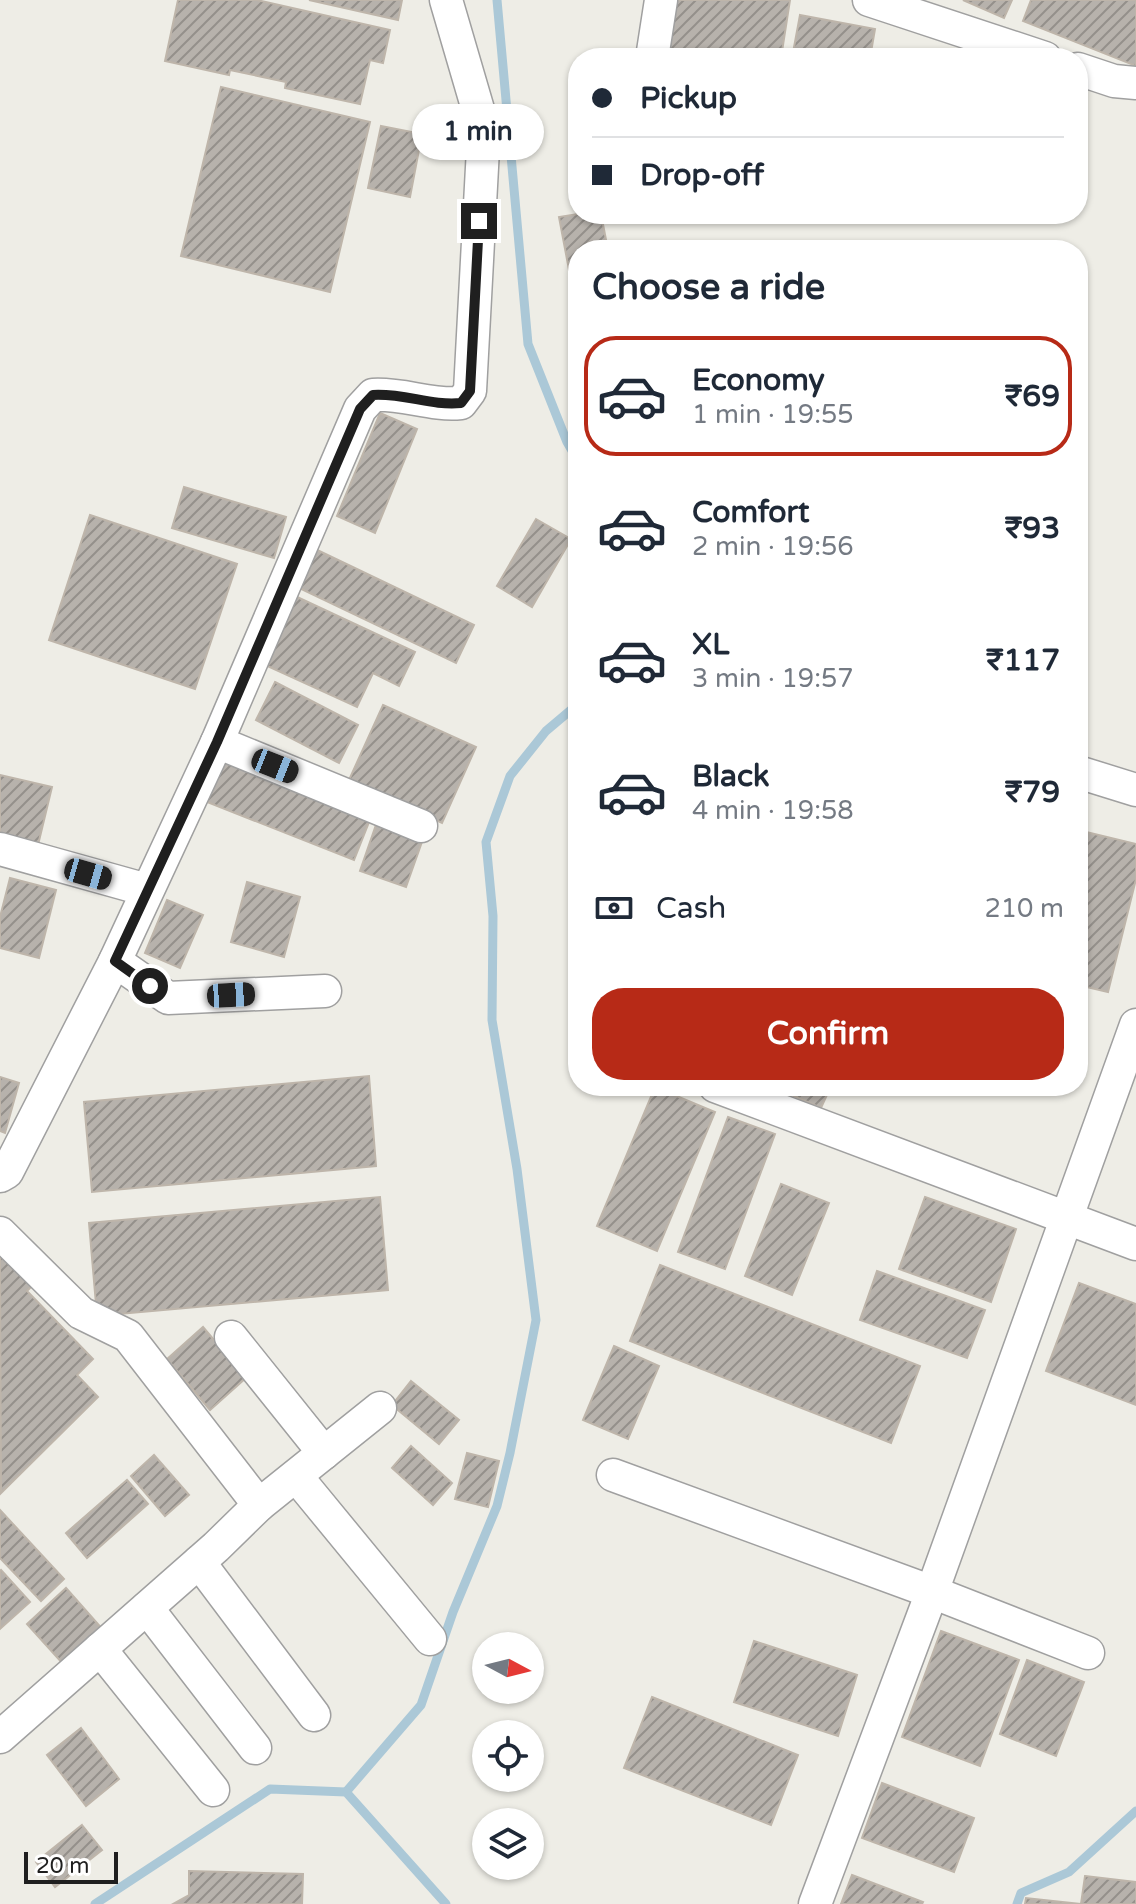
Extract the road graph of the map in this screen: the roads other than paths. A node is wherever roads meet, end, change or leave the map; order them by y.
1 (446, 0) edge
2 (661, 0) edge
3 (869, 0) edge
4 (654, 48) edge
5 (1015, 48) edge
6 (1088, 72) edge
7 (1136, 83) edge
8 (217, 742) junction
9 (1088, 775) edge
10 (1136, 790) edge
11 (421, 826) dead end
12 (0, 849) edge
13 (147, 890) junction
14 (115, 961) junction
15 (325, 991) dead end
16 (1136, 1025) edge
17 (742, 1096) edge
18 (0, 1176) edge
19 (1068, 1219) junction
20 (0, 1233) edge
21 (1136, 1244) edge
22 (231, 1337) dead end
23 (380, 1408) dead end
24 (324, 1453) junction
25 (613, 1475) dead end
26 (296, 1476) junction
27 (259, 1505) junction
28 (199, 1562) junction
29 (932, 1592) junction
30 (147, 1608) junction
31 (430, 1639) dead end
32 (100, 1649) junction
33 (1088, 1653) dead end
34 (314, 1715) dead end
35 (0, 1737) edge
36 (255, 1748) dead end
37 (213, 1790) dead end
38 (815, 1904) edge

1 - 8 street
2 - 4 street
3 - 5 street
6 - 7 street
8 - 11 street
8 - 13 street
9 - 10 street
12 - 13 street
13 - 14 street
14 - 15 street
14 - 18 street
16 - 19 street
17 - 19 street
19 - 21 street
19 - 29 street
20 - 27 street
22 - 24 street
23 - 24 street
24 - 26 street
25 - 29 street
26 - 27 street
26 - 31 street
27 - 28 street
28 - 30 street
28 - 34 street
29 - 33 street
29 - 38 street
30 - 32 street
30 - 36 street
32 - 35 street
32 - 37 street

